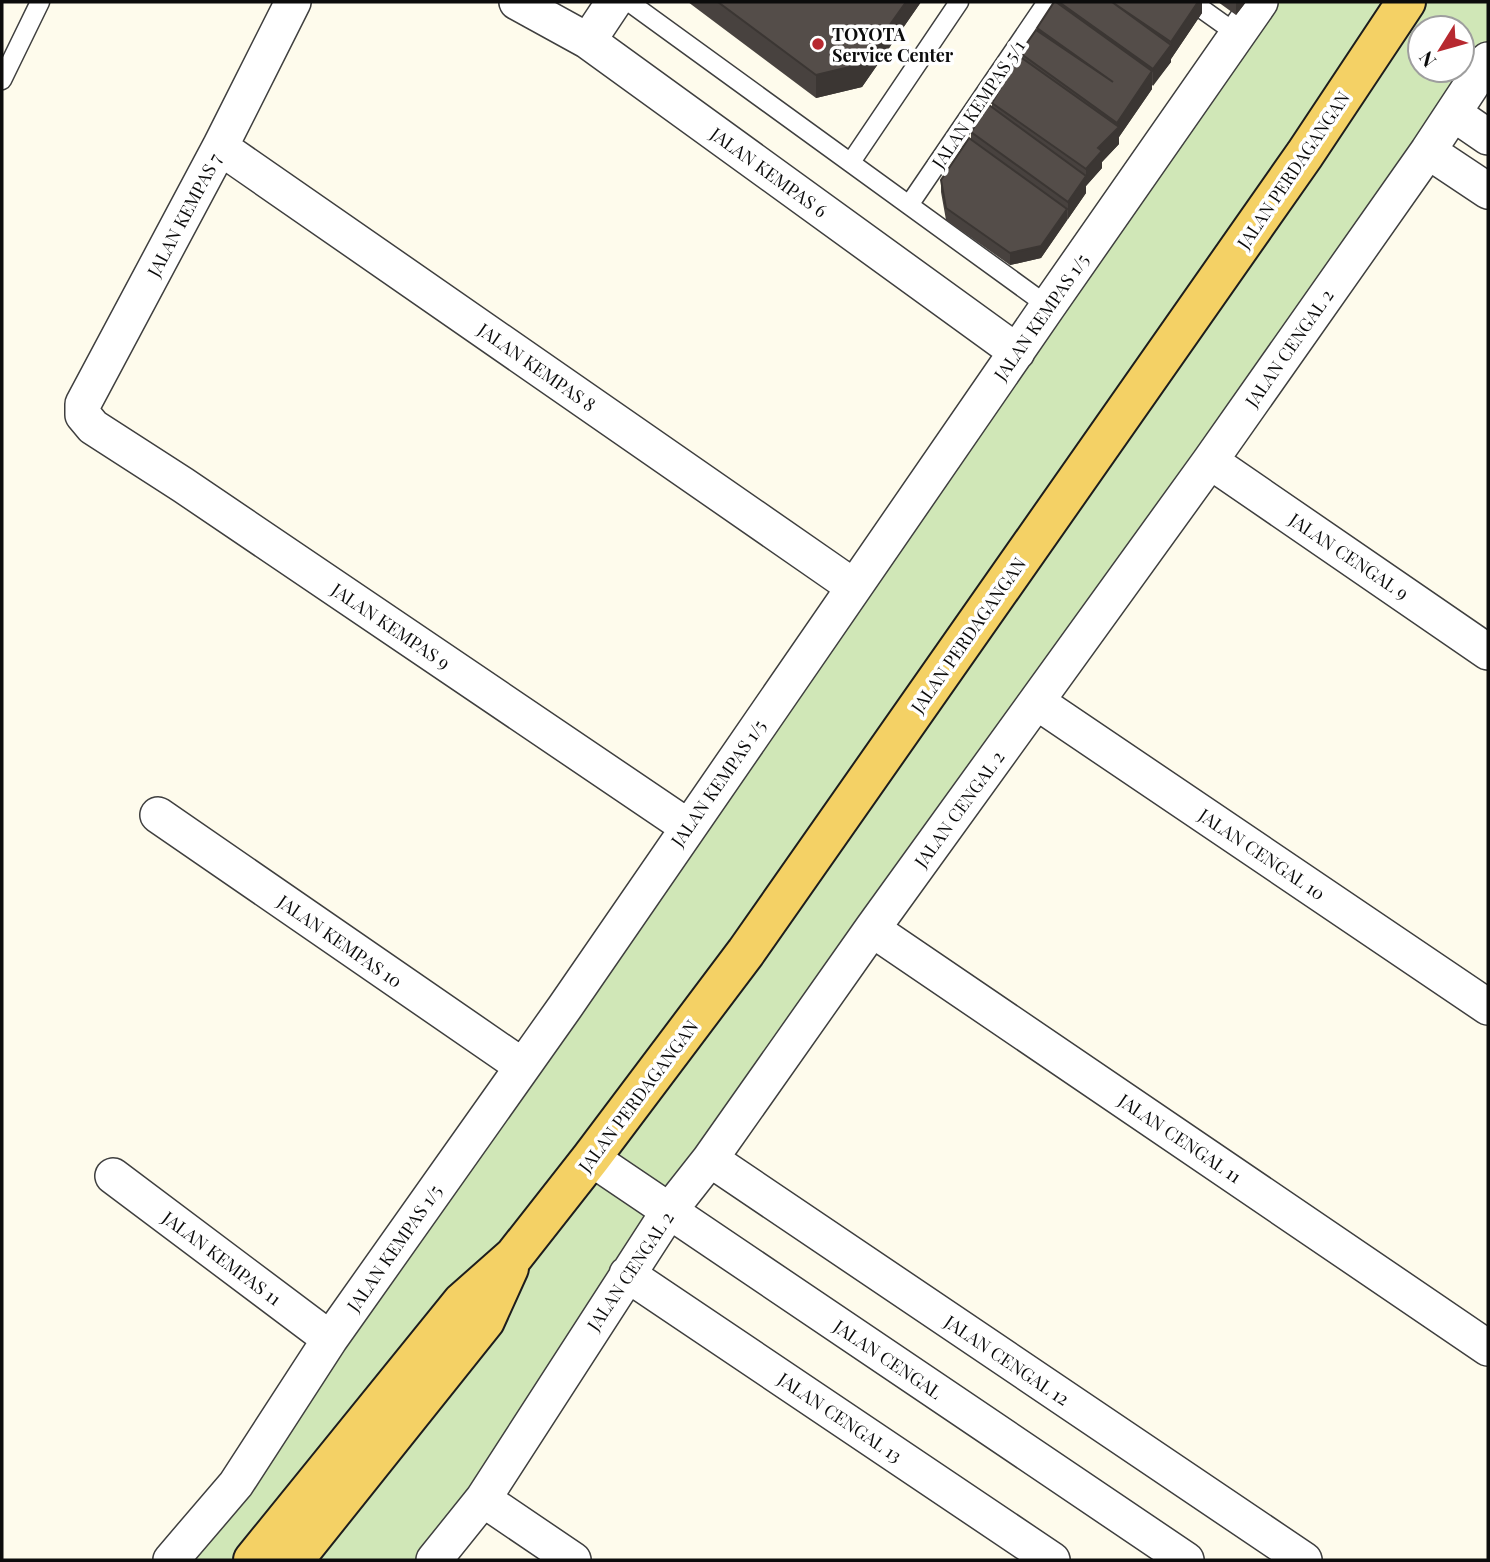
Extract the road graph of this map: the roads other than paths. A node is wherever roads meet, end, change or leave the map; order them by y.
1 (40, 2) edge
2 (293, 2) edge
3 (517, 2) edge
4 (614, 2) edge
5 (629, 2) edge
6 (960, 2) edge
7 (1047, 2) edge
8 (1192, 2) edge
9 (1261, 2) edge
10 (1406, 2) edge
11 (1237, 34) junction
12 (588, 41) junction
13 (1488, 60) edge
14 (2, 80) edge
15 (1453, 113) junction
16 (1488, 137) edge
17 (220, 147) junction
18 (1428, 151) junction
19 (851, 162) junction
20 (1488, 191) edge
21 (909, 205) junction
22 (1048, 306) junction
23 (1017, 352) junction
24 (93, 427) joint
25 (1210, 461) junction
26 (854, 587) junction
27 (1488, 652) edge
28 (1037, 702) junction
29 (158, 815) dead end
30 (688, 827) junction
31 (873, 929) junction
32 (1488, 1007) edge
33 (522, 1066) junction
34 (592, 1158) junction
35 (710, 1159) junction
36 (113, 1176) dead end
37 (669, 1211) junction
38 (514, 1256) junction
39 (627, 1274) junction
40 (330, 1339) junction
41 (1488, 1348) edge
42 (483, 1499) junction
43 (1042, 1558) edge
44 (171, 1560) edge
45 (253, 1560) edge
46 (294, 1560) edge
47 (434, 1560) edge
48 (573, 1560) edge
49 (1186, 1560) edge
50 (1304, 1560) edge

1 - 14 lane
2 - 17 street, JALAN KEMPAS 7
3 - 12 street, JALAN KEMPAS 6
4 - 12 street
5 - 19 lane
6 - 19 lane
7 - 21 lane, JALAN KEMPAS 5/1
8 - 11 lane
9 - 11 street, JALAN KEMPAS 1/5
10 - 34 main road, JALAN PERDAGANGAN
11 - 22 street, JALAN KEMPAS 1/5
12 - 23 street, JALAN KEMPAS 6
13 - 15 street, JALAN CENGAL 2
15 - 16 street
15 - 18 street, JALAN CENGAL 2
17 - 24 street, JALAN KEMPAS 7
17 - 26 street, JALAN KEMPAS 8
18 - 20 street
18 - 25 street, JALAN CENGAL 2
19 - 21 lane
21 - 22 lane
22 - 23 street, JALAN KEMPAS 1/5
23 - 26 street, JALAN KEMPAS 1/5
24 - 30 street, JALAN KEMPAS 9
25 - 27 street, JALAN CENGAL 9
25 - 28 street, JALAN CENGAL 2
26 - 30 street, JALAN KEMPAS 1/5
28 - 31 street, JALAN CENGAL 2
28 - 32 street, JALAN CENGAL 10
29 - 33 street, JALAN KEMPAS 10
30 - 33 street, JALAN KEMPAS 1/5
31 - 35 street, JALAN CENGAL 2
31 - 41 street, JALAN CENGAL 11
33 - 40 street, JALAN KEMPAS 1/5
34 - 37 street, JALAN CENGAL
34 - 38 main road, JALAN PERDAGANGAN
35 - 37 street, JALAN CENGAL 2
35 - 50 street, JALAN CENGAL 12
36 - 40 street, JALAN KEMPAS 11
37 - 39 street, JALAN CENGAL 2
37 - 49 street, JALAN CENGAL
38 - 45 main road, JALAN PERDAGANGAN
38 - 46 main road, JALAN PERDAGANGAN
39 - 42 street, JALAN CENGAL 2
39 - 43 street, JALAN CENGAL 13
40 - 44 street, JALAN KEMPAS 1/5
42 - 47 street, JALAN CENGAL 2
42 - 48 street

